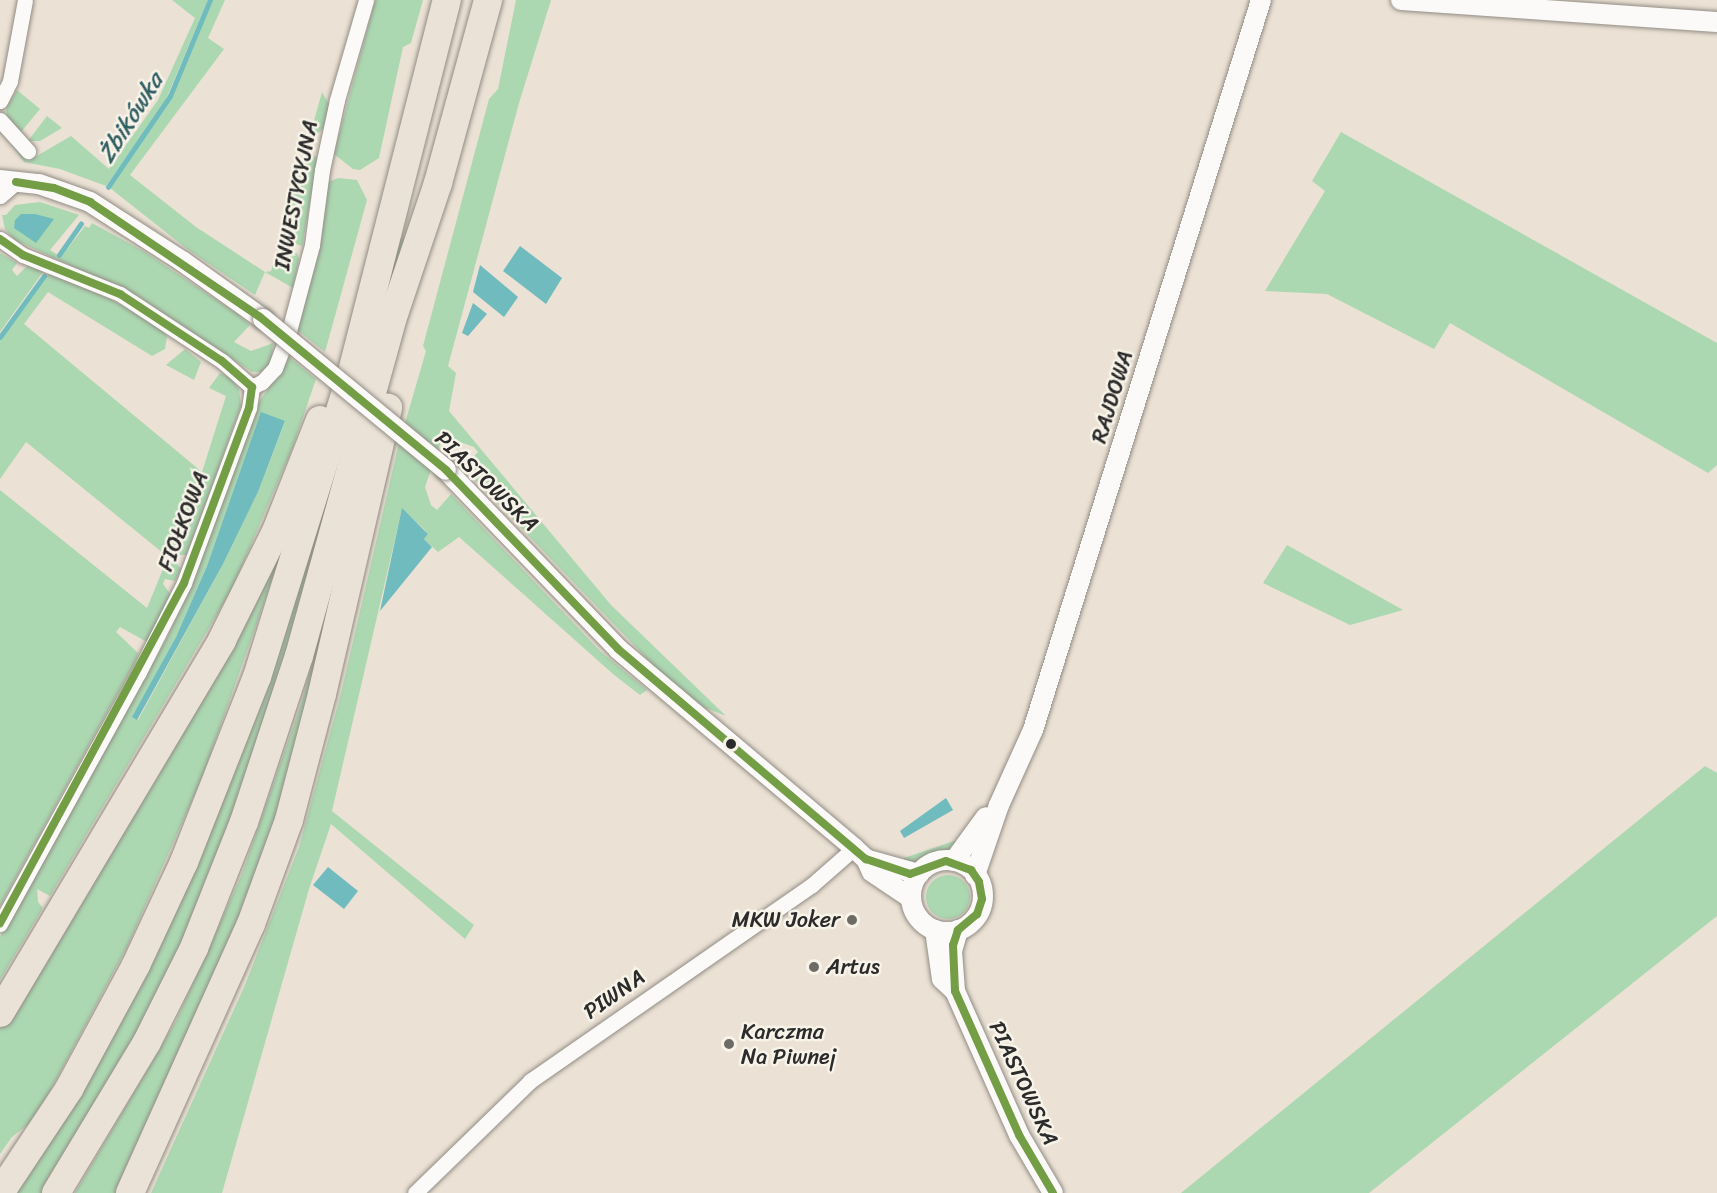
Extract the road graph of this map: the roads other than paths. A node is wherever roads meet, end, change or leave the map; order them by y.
1 (25, 0) edge
2 (366, 0) edge
3 (447, 0) edge
4 (488, 0) edge
5 (1261, 0) edge
6 (1401, 0) edge
7 (1717, 22) edge
8 (0, 101) edge
9 (0, 120) edge
10 (28, 151) dead end
11 (404, 159) junction
12 (8, 181) edge
13 (438, 183) junction
14 (0, 196) edge
15 (0, 239) edge
16 (252, 387) junction
17 (999, 805) junction
18 (860, 854) junction
19 (954, 861) junction
20 (919, 874) junction
21 (975, 875) junction
22 (911, 898) junction
23 (0, 924) edge
24 (935, 930) junction
25 (958, 930) junction
26 (955, 991) junction
27 (0, 1013) edge
28 (0, 1193) edge
29 (56, 1193) edge
30 (130, 1193) edge
31 (415, 1193) edge
32 (1053, 1193) edge

1 - 8 street
2 - 16 street, INWESTYCYJNA
3 - 11 highway
4 - 13 highway
5 - 17 street, RAJDOWA
6 - 7 street
9 - 10 street
11 - 27 highway
11 - 28 highway
12 - 14 street
12 - 18 street, PIASTOWSKA, bridge
13 - 29 highway
13 - 30 highway
15 - 16 street
16 - 23 street, FIOŁKOWA
17 - 19 street, RAJDOWA
17 - 21 street, RAJDOWA
18 - 20 street, PIASTOWSKA
18 - 22 street, PIASTOWSKA
18 - 31 street, PIWNA
19 - 20 street
19 - 21 street
20 - 22 street
21 - 25 street
22 - 24 street
24 - 25 street
24 - 26 street, PIASTOWSKA
25 - 26 street, PIASTOWSKA
26 - 32 street, PIASTOWSKA

